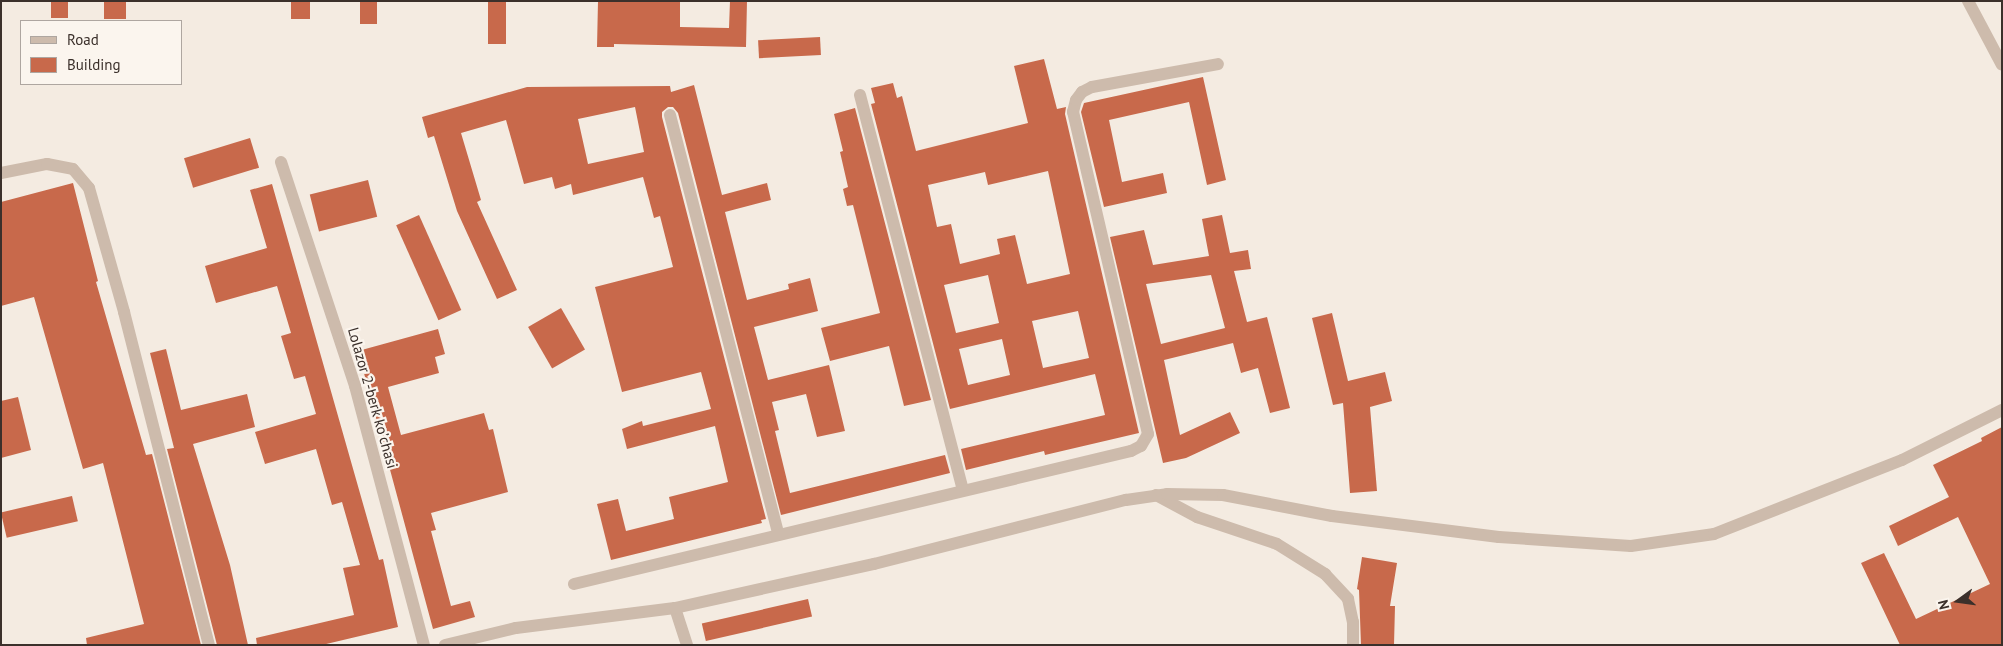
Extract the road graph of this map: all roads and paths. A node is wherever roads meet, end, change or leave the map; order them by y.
1 (1968, 1) edge
2 (1218, 64) dead end
3 (2002, 65) edge
4 (860, 95) dead end
5 (670, 115) dead end
6 (281, 162) dead end
7 (1, 173) edge
8 (2002, 410) edge
9 (963, 490) junction
10 (1156, 495) junction
11 (778, 534) junction
12 (574, 584) dead end
13 (675, 608) junction
14 (209, 645) edge
15 (424, 645) edge
16 (445, 645) edge
17 (687, 645) edge
18 (1353, 645) edge

1 - 3 street
2 - 9 street
4 - 9 street
5 - 11 street
6 - 15 street, Lolazor 2-berk koʼchasi
7 - 14 street
8 - 10 street
9 - 11 street
10 - 13 street
10 - 18 street
11 - 12 street
13 - 16 street
13 - 17 street

